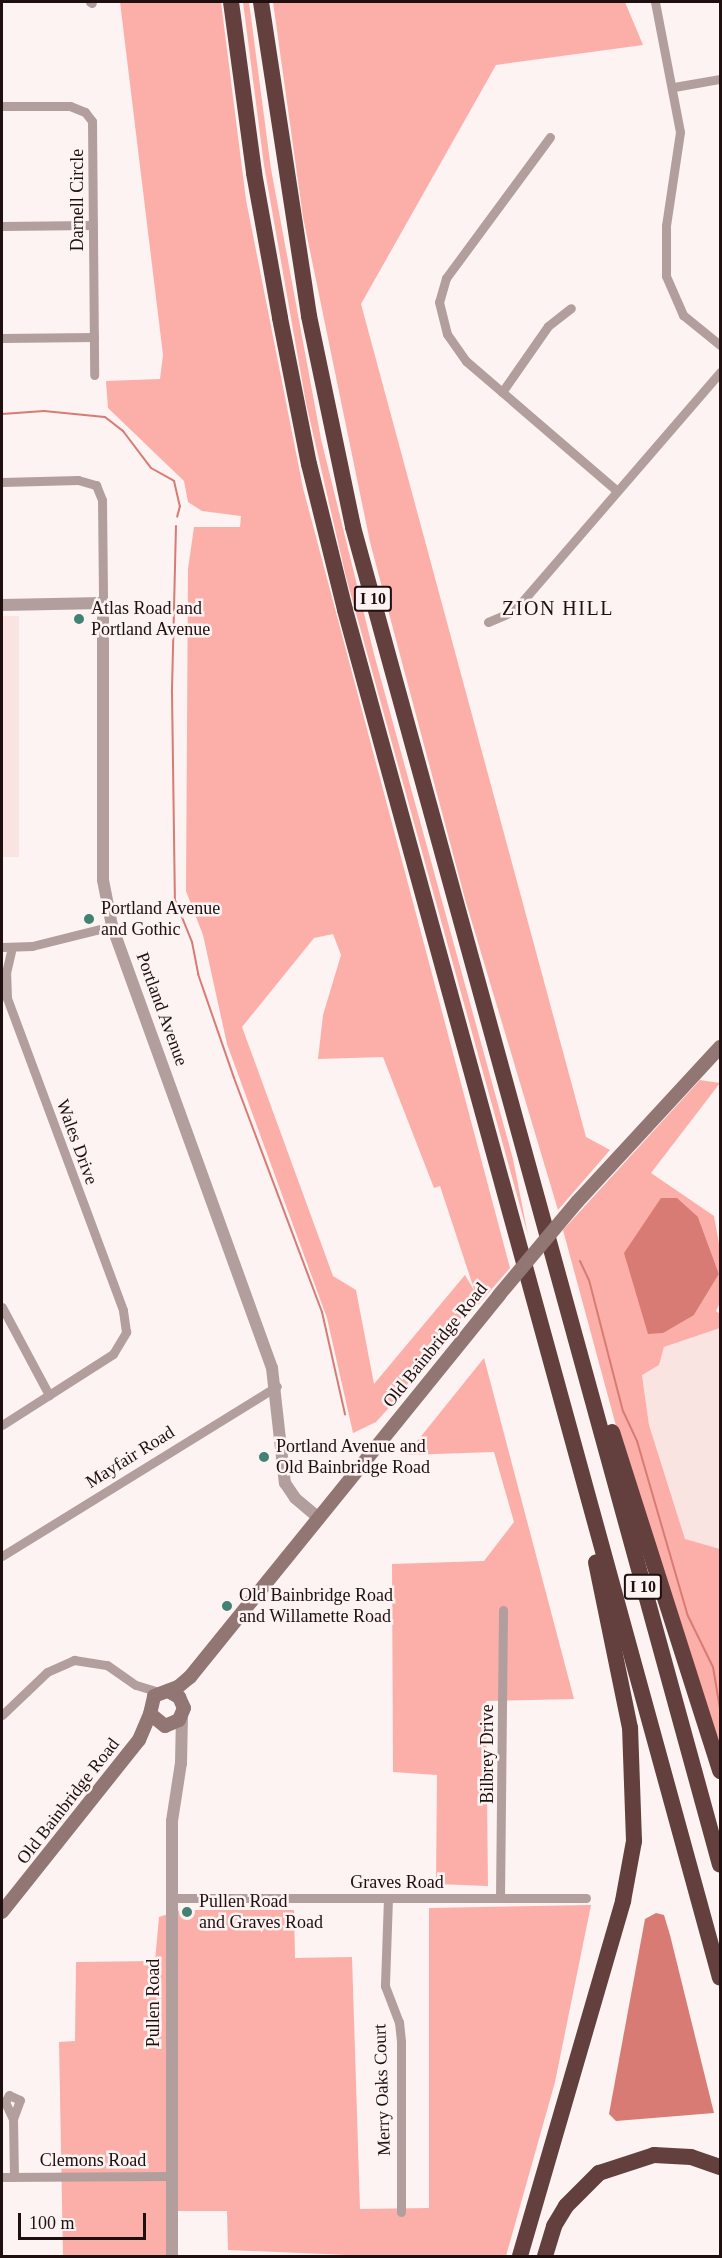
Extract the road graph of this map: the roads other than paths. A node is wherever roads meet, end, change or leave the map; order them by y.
1 (231, 2) edge
2 (261, 2) edge
3 (655, 2) edge
4 (720, 79) edge
5 (674, 87) junction
6 (2, 106) edge
7 (550, 137) dead end
8 (93, 225) junction
9 (2, 226) edge
10 (571, 308) dead end
11 (94, 337) junction
12 (2, 338) edge
13 (720, 345) edge
14 (720, 372) edge
15 (94, 375) dead end
16 (502, 392) junction
17 (2, 482) edge
18 (617, 491) junction
19 (103, 603) junction
20 (2, 605) edge
21 (488, 621) dead end
22 (112, 926) junction
23 (2, 946) edge
24 (12, 948) junction
25 (720, 1047) edge
26 (2, 1307) edge
27 (570, 1308) junction
28 (277, 1386) junction
29 (49, 1395) junction
30 (2, 1425) edge
31 (318, 1517) junction
32 (594, 1519) junction
33 (2, 1556) edge
34 (503, 1610) dead end
35 (190, 1677) junction
36 (136, 1685) junction
37 (163, 1692) junction
38 (182, 1700) junction
39 (150, 1710) junction
40 (2, 1715) edge
41 (182, 1716) junction
42 (165, 1725) junction
43 (139, 1740) junction
44 (182, 1749) junction
45 (720, 1771) edge
46 (720, 1865) edge
47 (171, 1898) junction
48 (388, 1898) junction
49 (500, 1898) junction
50 (586, 1898) dead end
51 (2, 1912) edge
52 (720, 1978) edge
53 (13, 2119) dead end
54 (720, 2167) edge
55 (172, 2176) junction
56 (2, 2177) edge
57 (14, 2177) junction
58 (401, 2212) dead end
59 (172, 2256) edge
60 (520, 2256) edge
61 (545, 2256) edge

1 - 32 highway, I 10
2 - 27 highway, I 10
3 - 5 street
4 - 5 street
5 - 13 street
6 - 8 street, Darnell Circle
7 - 16 street
8 - 9 street
8 - 11 street, Darnell Circle
10 - 16 street
11 - 12 street
11 - 15 street, Darnell Circle
14 - 18 street
16 - 18 street
17 - 19 street, Portland Avenue
18 - 21 street
19 - 20 street
19 - 22 street, Portland Avenue
22 - 24 street
22 - 28 street, Portland Avenue
23 - 24 street
24 - 29 street, Wales Drive
25 - 31 main road, Old Bainbridge Road, bridge
26 - 29 street
27 - 45 highway
27 - 46 highway, I 10
28 - 31 street, Portland Avenue
28 - 33 street, Mayfair Road
29 - 30 street
31 - 35 main road, Old Bainbridge Road
32 - 52 highway, I 10
32 - 60 highway
34 - 49 street, Bilbrey Drive
35 - 37 main road, Old Bainbridge Road
35 - 38 main road, Old Bainbridge Road
36 - 37 street
36 - 39 street
36 - 40 street
37 - 38 main road
37 - 39 main road, Old Bainbridge Road
38 - 41 main road, Old Bainbridge Road
39 - 42 main road
39 - 43 main road, Old Bainbridge Road
41 - 42 main road, Old Bainbridge Road
41 - 44 street, Pullen Road
42 - 43 main road, Old Bainbridge Road
42 - 44 street
43 - 51 main road, Old Bainbridge Road
44 - 47 street, Pullen Road
47 - 48 street, Graves Road
47 - 55 street, Pullen Road
48 - 49 street, Graves Road
48 - 58 street, Merry Oaks Court
49 - 50 street, Graves Road
53 - 57 street, Clemons Road
54 - 61 highway
55 - 57 street, Clemons Road
55 - 59 street, Pullen Road
56 - 57 street, Clemons Road

